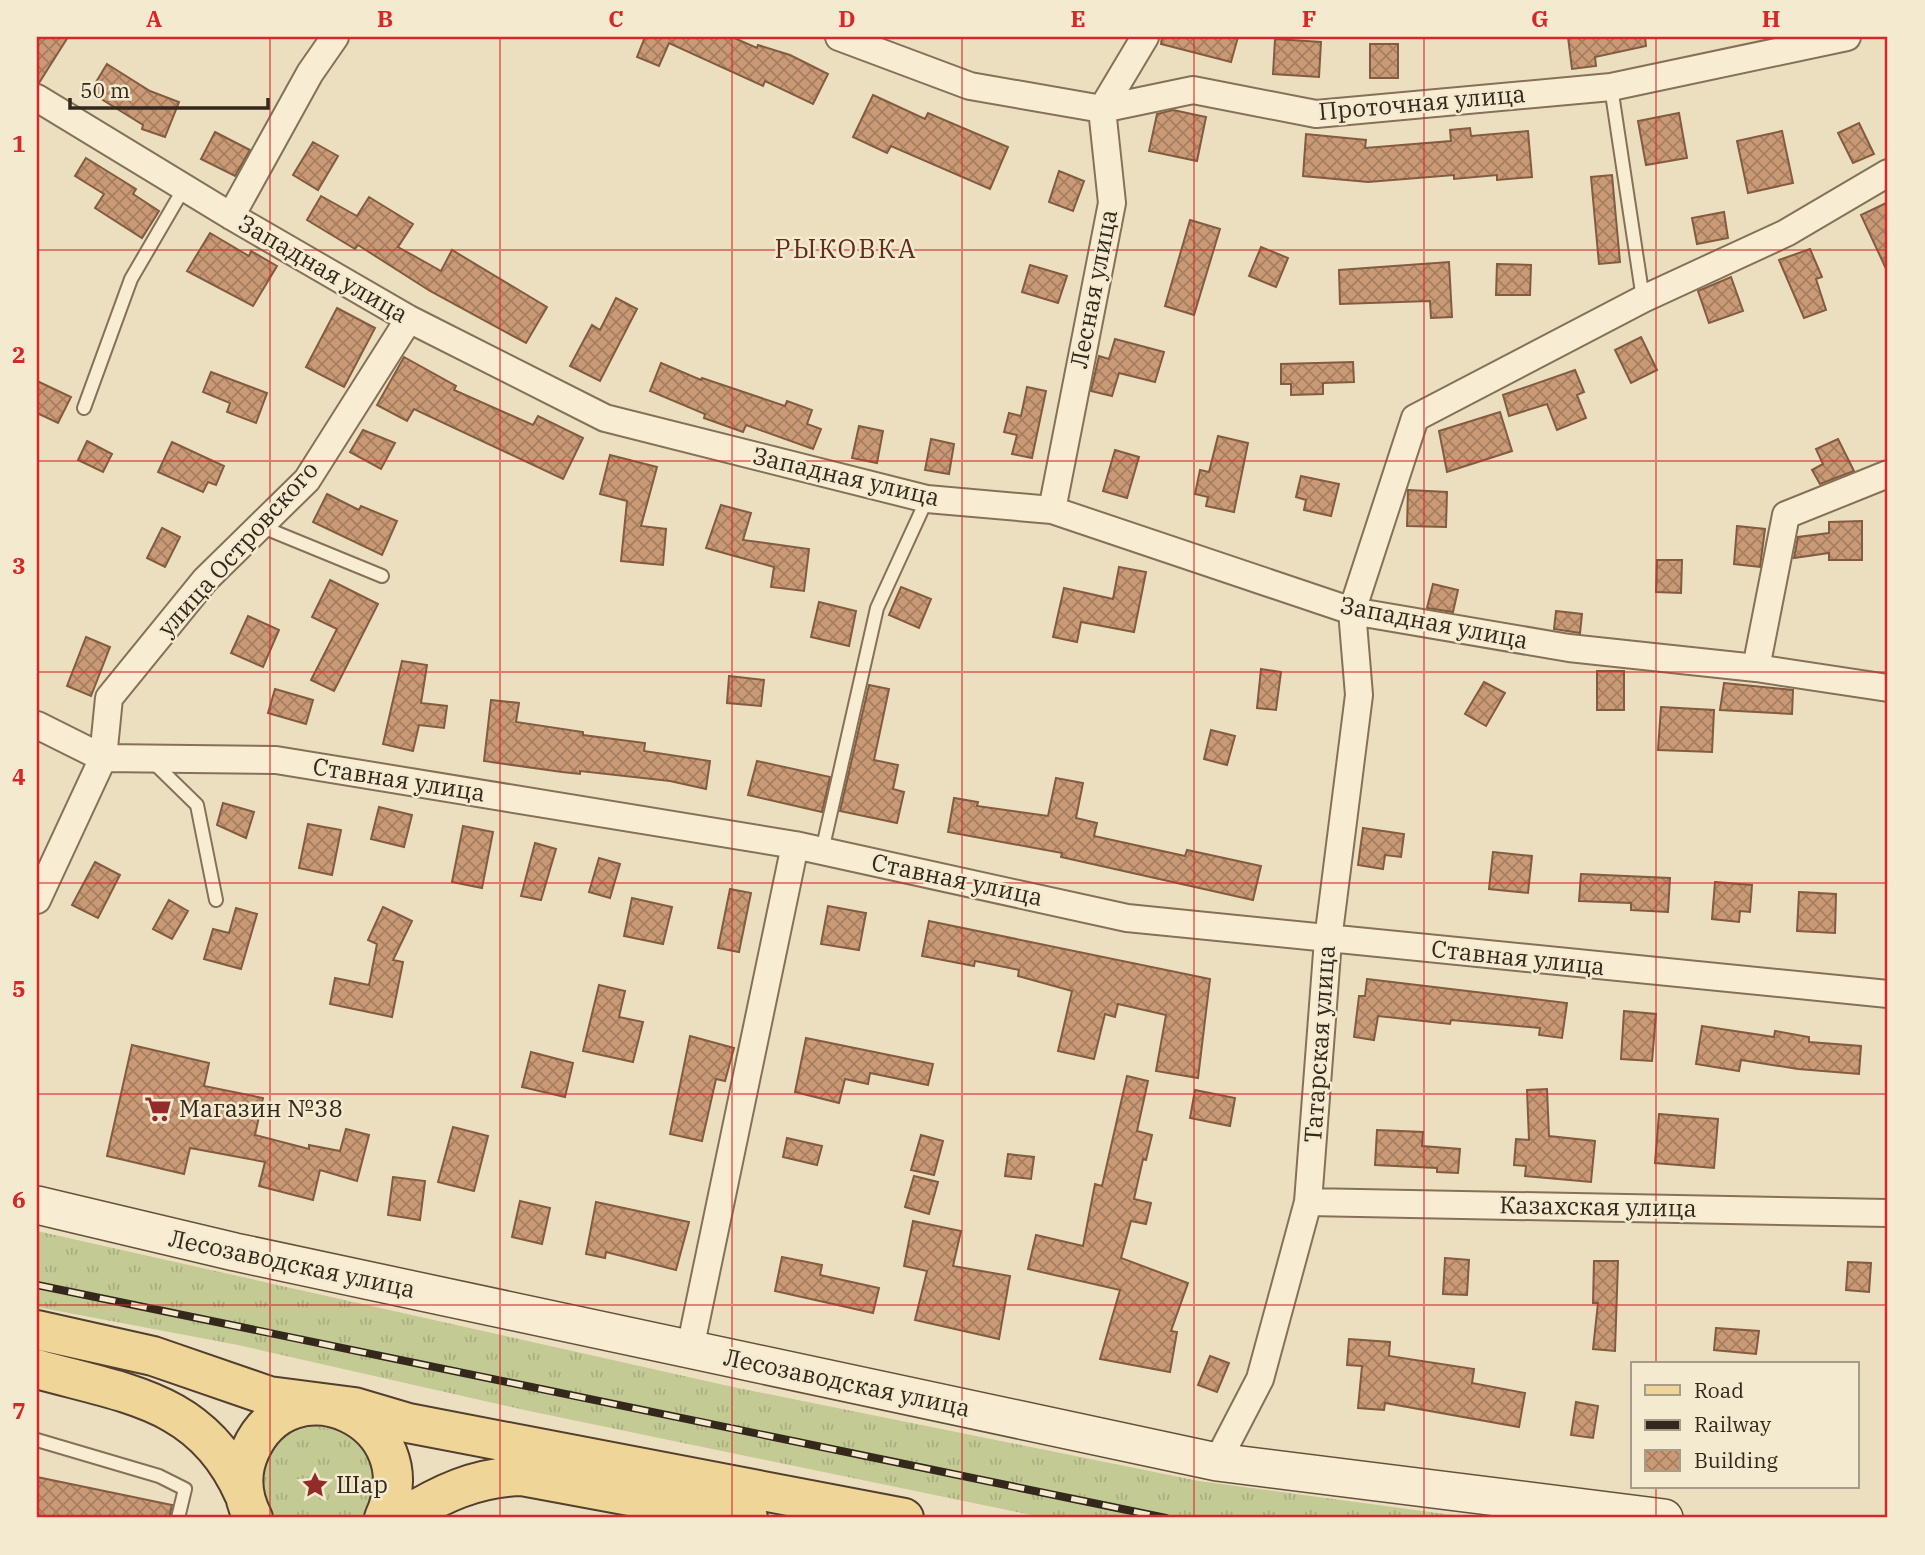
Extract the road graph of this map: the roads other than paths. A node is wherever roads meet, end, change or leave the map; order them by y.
1 (335, 37) edge
2 (839, 37) edge
3 (1145, 37) edge
4 (1847, 37) edge
5 (1611, 87) junction
6 (37, 98) edge
7 (1102, 109) junction
8 (1888, 173) edge
9 (184, 188) junction
10 (231, 216) junction
11 (1643, 299) junction
12 (409, 319) junction
13 (84, 408) dead end
14 (1888, 474) edge
15 (927, 499) junction
16 (1052, 510) junction
17 (260, 526) junction
18 (382, 576) dead end
19 (1352, 611) junction
20 (1756, 668) junction
21 (1888, 688) edge
22 (37, 725) edge
23 (103, 758) junction
24 (151, 759) junction
25 (794, 845) junction
26 (822, 851) junction
27 (37, 900) edge
28 (216, 900) dead end
29 (1328, 940) junction
30 (1888, 995) edge
31 (1308, 1202) junction
32 (37, 1205) edge
33 (1888, 1213) edge
34 (37, 1329) edge
35 (690, 1349) junction
36 (37, 1369) edge
37 (331, 1406) junction
38 (37, 1440) edge
39 (1217, 1462) junction
40 (246, 1510) edge
41 (178, 1518) edge
42 (384, 1518) edge
43 (402, 1518) edge
44 (748, 1518) edge
45 (904, 1518) edge
46 (1664, 1518) edge

1 - 10 street
2 - 7 street, Проточная улица
3 - 7 street
4 - 5 street, Проточная улица
5 - 7 street, Проточная улица
5 - 11 lane
6 - 9 street, Западная улица
7 - 16 street, Лесная улица
8 - 11 street
9 - 10 street, Западная улица
9 - 13 lane
10 - 12 street, Западная улица
11 - 19 street
12 - 15 street, Западная улица
12 - 17 street, улица Островского
14 - 20 street
15 - 16 street, Западная улица
15 - 26 lane
16 - 19 street, Западная улица
17 - 18 lane
17 - 23 street, улица Островского
19 - 20 street, Западная улица
19 - 29 street, Татарская улица
20 - 21 street, Западная улица
22 - 23 street, Ставная улица
23 - 24 street, Ставная улица
23 - 27 street, улица Островского
24 - 25 street, Ставная улица
24 - 28 lane
25 - 26 street, Ставная улица
25 - 35 street
26 - 29 street, Ставная улица
29 - 30 street, Ставная улица
29 - 31 street, Татарская улица
31 - 33 street, Казахская улица
31 - 39 street, Татарская улица
32 - 35 street, Лесозаводская улица
34 - 37 main road
35 - 39 street, Лесозаводская улица
36 - 40 main road
37 - 40 main road
37 - 42 main road
37 - 45 main road
38 - 41 lane
39 - 46 street, Лесозаводская улица
43 - 44 main road

